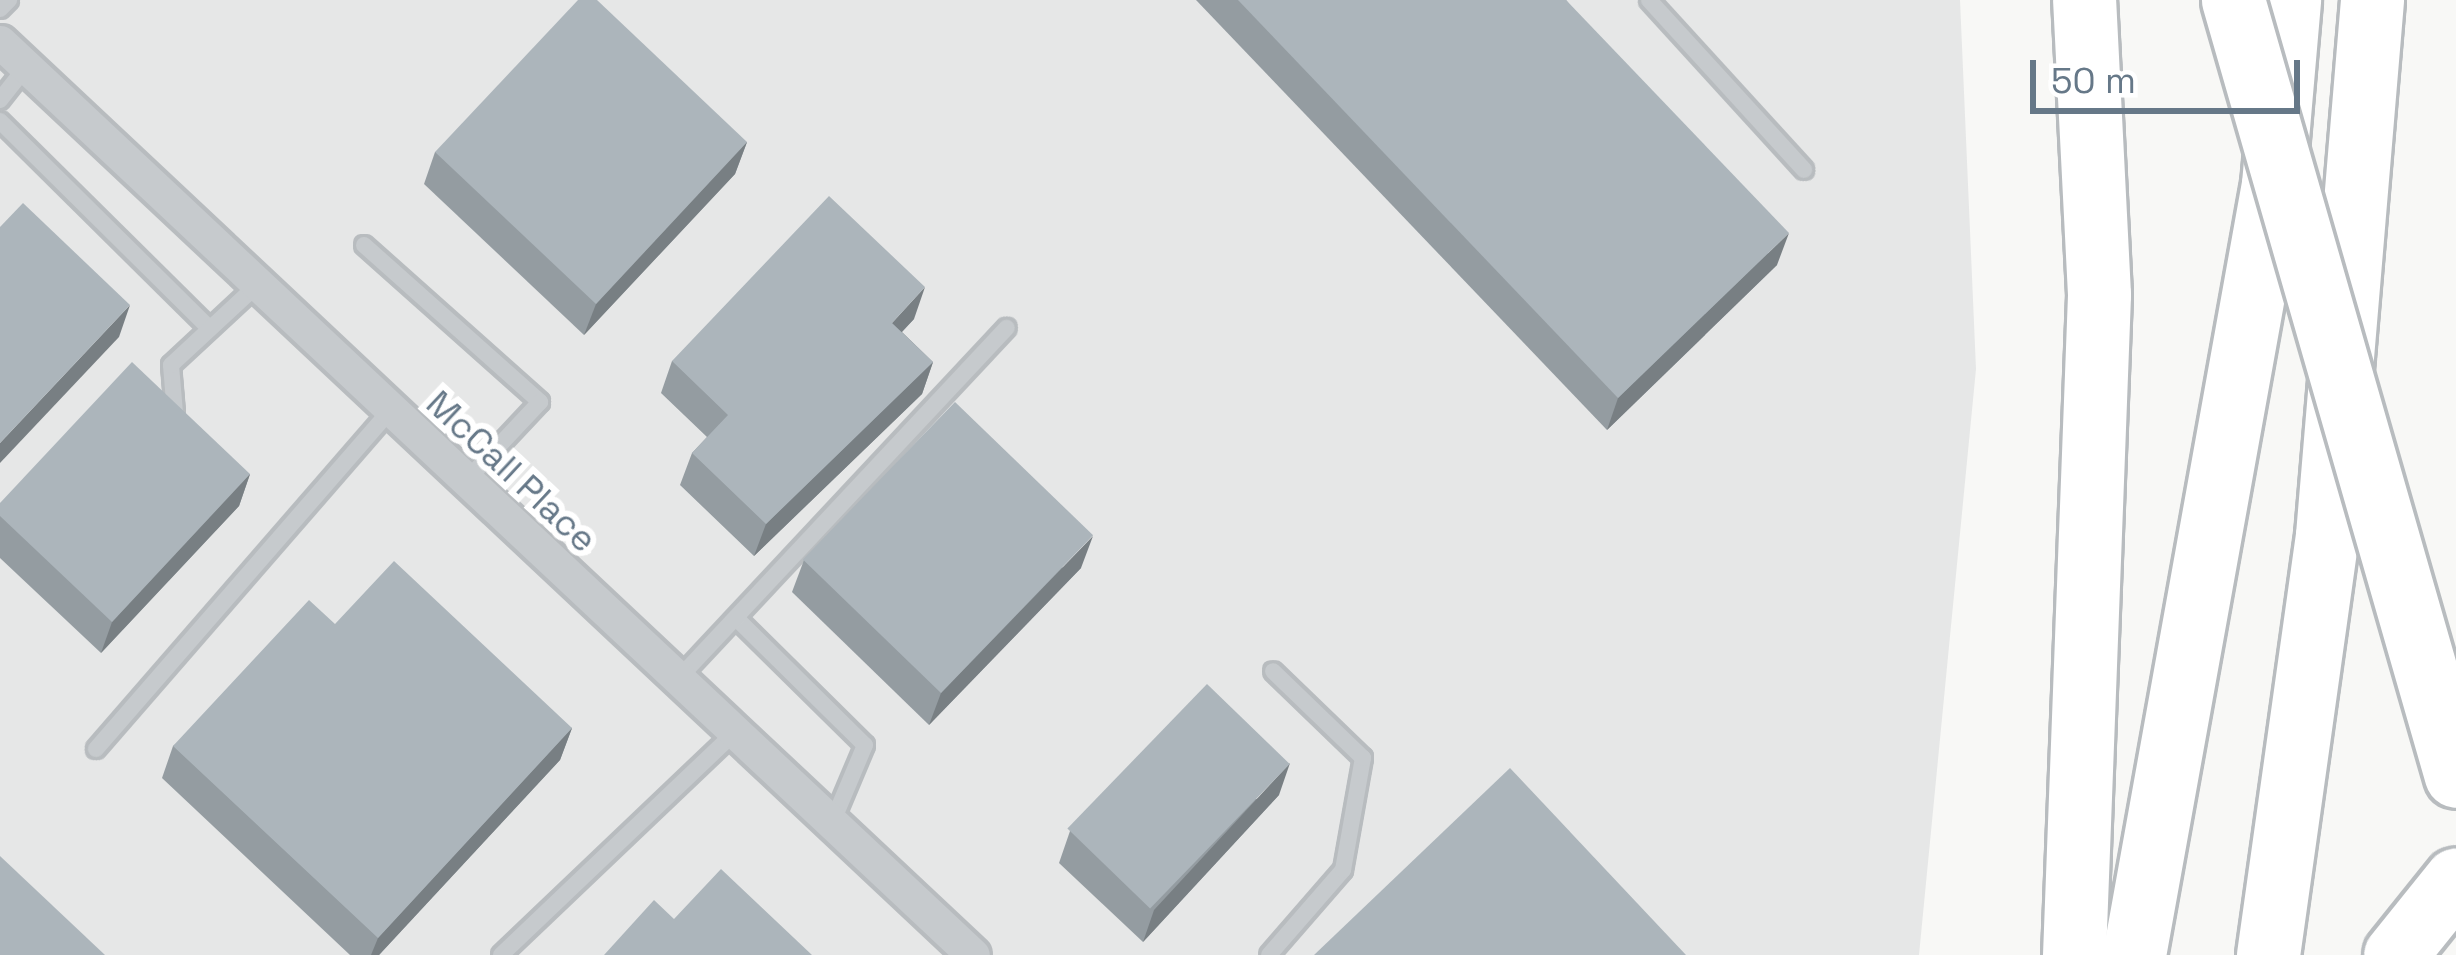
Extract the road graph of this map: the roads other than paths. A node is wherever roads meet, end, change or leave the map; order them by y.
1 (9, 0) edge
2 (1649, 0) edge
3 (2084, 0) edge
4 (2233, 0) edge
5 (2289, 0) edge
6 (2372, 0) edge
7 (0, 9) edge
8 (0, 42) edge
9 (26, 67) junction
10 (0, 100) edge
11 (0, 121) edge
12 (1804, 170) dead end
13 (364, 244) dead end
14 (256, 286) junction
15 (208, 327) junction
16 (1007, 328) dead end
17 (389, 412) junction
18 (198, 437) edge
19 (464, 482) junction
20 (736, 618) junction
21 (1273, 671) dead end
22 (678, 680) junction
23 (734, 733) junction
24 (96, 749) dead end
25 (2456, 776) edge
26 (832, 824) junction
27 (2456, 879) edge
28 (501, 955) edge
29 (973, 955) edge
30 (1268, 955) edge
31 (2074, 955) edge
32 (2134, 955) edge
33 (2268, 955) edge
34 (2396, 955) edge

1 - 7 lane
2 - 12 lane
3 - 31 highway
4 - 25 highway, bridge
5 - 32 highway
6 - 33 highway
8 - 9 street, McCall Place
9 - 10 lane
9 - 14 street, McCall Place
11 - 15 lane
13 - 19 lane
14 - 15 lane
14 - 17 street, McCall Place
15 - 18 lane
16 - 20 lane
17 - 19 street, McCall Place
17 - 24 lane
19 - 22 street, McCall Place
20 - 22 lane
20 - 26 lane
21 - 30 lane
22 - 23 street, McCall Place
23 - 26 street, McCall Place
23 - 28 lane
26 - 29 street, McCall Place
27 - 34 highway

